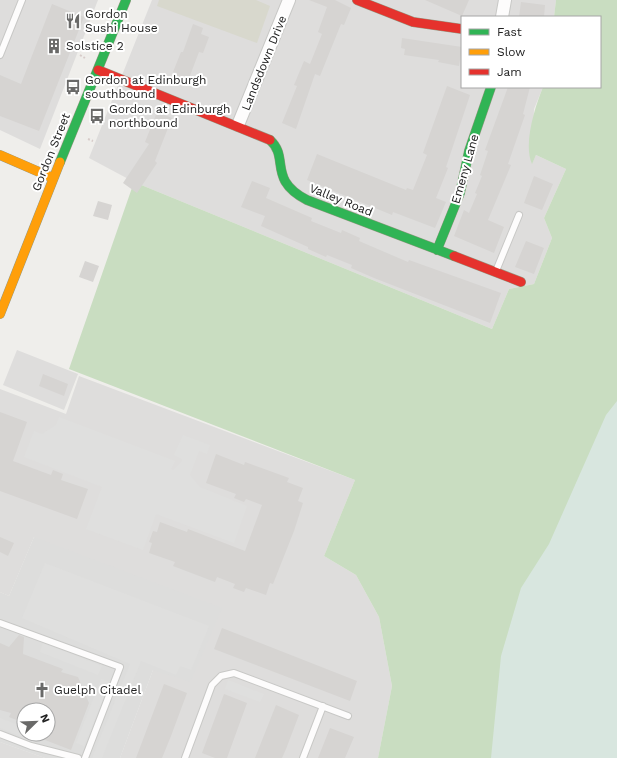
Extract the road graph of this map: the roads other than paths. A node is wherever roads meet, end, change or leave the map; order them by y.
1 (22, 0) edge
2 (126, 0) edge
3 (289, 0) edge
4 (357, 0) edge
5 (505, 0) edge
6 (502, 16) edge
7 (461, 29) edge
8 (0, 55) edge
9 (98, 70) junction
10 (491, 88) edge
11 (238, 125) junction
12 (0, 155) edge
13 (53, 178) junction
14 (519, 215) dead end
15 (437, 250) junction
16 (495, 273) junction
17 (521, 282) dead end
18 (0, 314) edge
19 (0, 622) edge
20 (323, 706) junction
21 (348, 716) dead end
22 (0, 734) edge
23 (78, 758) edge
24 (85, 758) edge
25 (185, 758) edge
26 (303, 758) edge

1 - 8 lane
2 - 9 street, Gordon Street
3 - 11 street, Landsdown Drive
4 - 7 street
5 - 6 street
9 - 11 street, Valley Road
9 - 13 street, Gordon Street
10 - 15 street, Emeny Lane
11 - 15 street, Valley Road
12 - 13 street
13 - 18 street, Gordon Street
14 - 16 lane
15 - 16 street, Valley Road
16 - 17 street, Valley Road
19 - 24 lane
20 - 21 lane
20 - 25 lane
20 - 26 lane
22 - 23 lane

